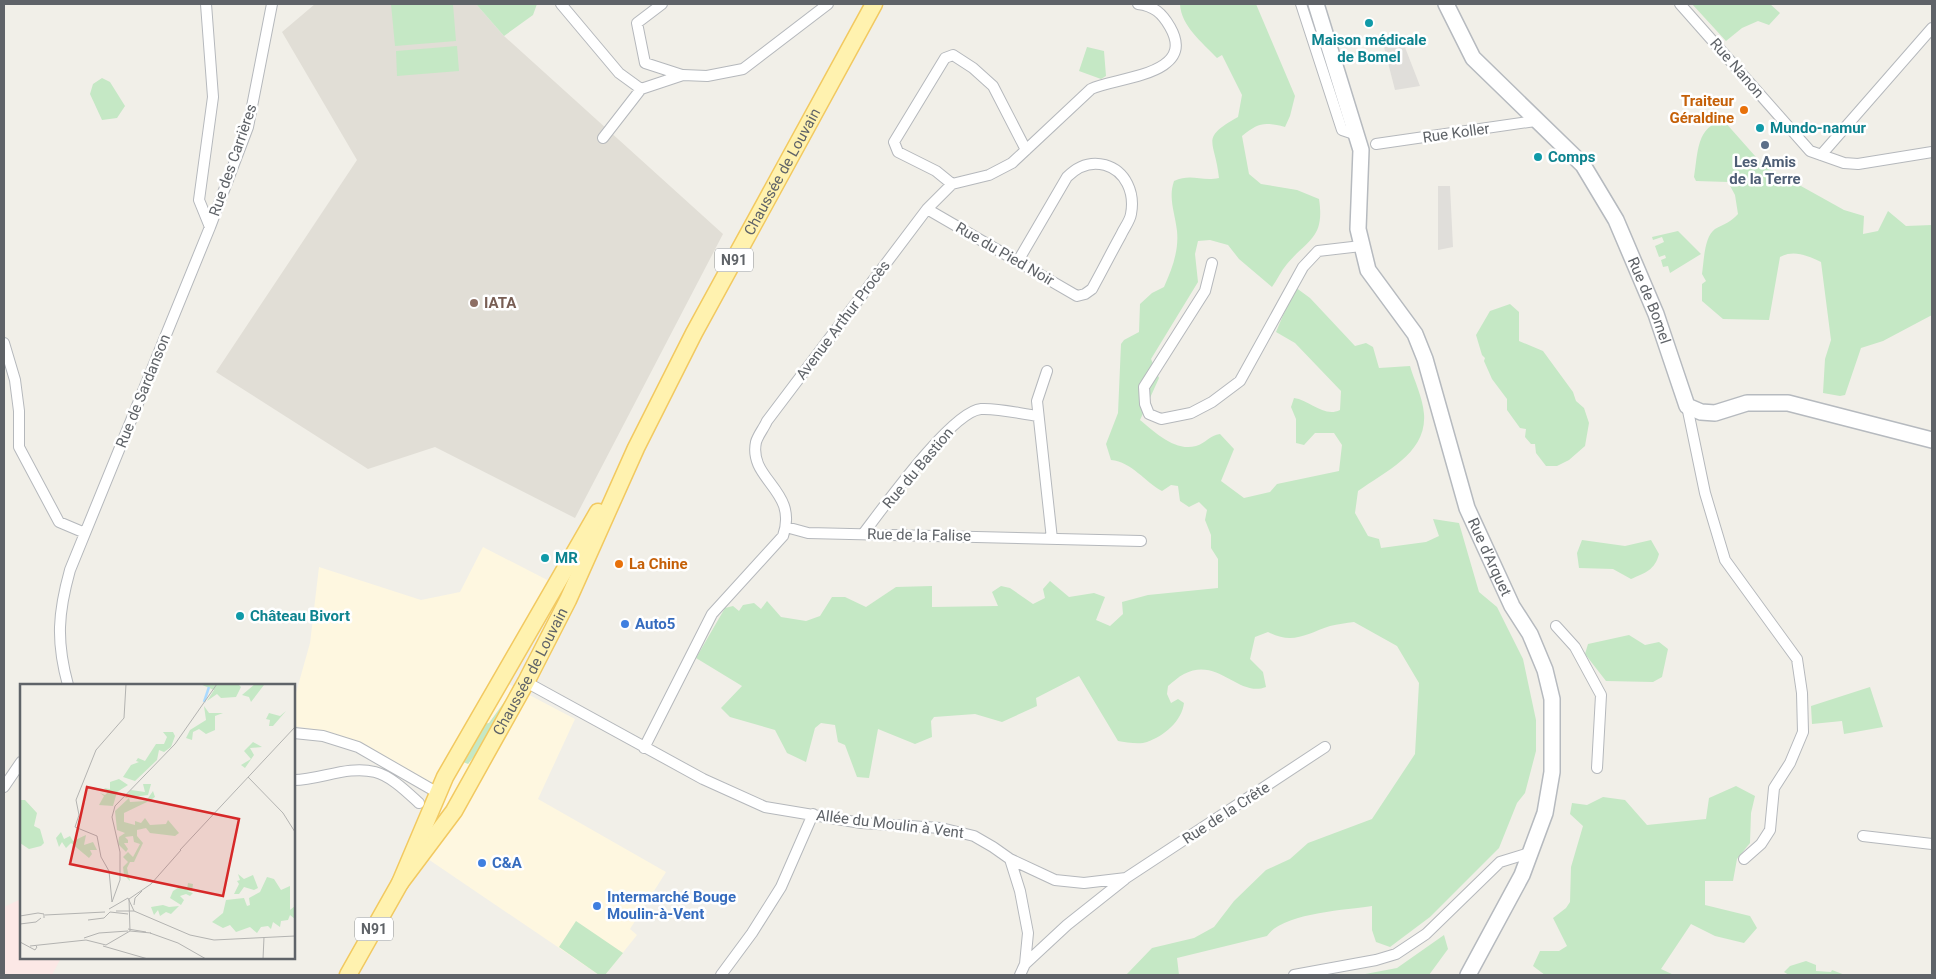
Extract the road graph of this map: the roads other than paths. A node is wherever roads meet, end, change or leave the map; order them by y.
1 (206, 4) edge
2 (272, 4) edge
3 (560, 4) edge
4 (662, 4) edge
5 (828, 4) edge
6 (874, 4) edge
7 (1138, 4) edge
8 (1301, 4) edge
9 (1316, 4) edge
10 (1446, 4) edge
11 (1680, 4) edge
12 (1932, 28) edge
13 (684, 75) junction
14 (641, 89) junction
15 (1535, 121) junction
16 (1357, 135) junction
17 (603, 138) dead end
18 (1376, 144) dead end
19 (1026, 150) junction
20 (1932, 152) edge
21 (1820, 155) junction
22 (952, 184) junction
23 (927, 209) junction
24 (210, 227) junction
25 (1361, 246) junction
26 (1018, 261) junction
27 (1212, 263) dead end
28 (4, 343) edge
29 (1047, 371) dead end
30 (4, 372) edge
31 (15, 380) junction
32 (1687, 406) junction
33 (1038, 416) junction
34 (1932, 440) edge
35 (636, 448) junction
36 (786, 528) junction
37 (85, 533) junction
38 (863, 534) junction
39 (1052, 539) junction
40 (1141, 541) dead end
41 (538, 615) junction
42 (555, 622) junction
43 (1556, 626) dead end
44 (503, 678) junction
45 (526, 682) junction
46 (68, 684) edge
47 (295, 733) edge
48 (1325, 747) dead end
49 (644, 748) junction
50 (20, 763) edge
51 (1597, 768) dead end
52 (295, 780) edge
53 (4, 787) edge
54 (438, 793) junction
55 (419, 803) dead end
56 (456, 806) junction
57 (813, 814) junction
58 (1863, 836) dead end
59 (1932, 844) edge
60 (1529, 853) junction
61 (1744, 859) dead end
62 (1010, 860) junction
63 (1126, 878) junction
64 (400, 883) junction
65 (1025, 964) junction
66 (348, 975) edge
67 (721, 975) edge
68 (1020, 975) edge
69 (1294, 975) edge
70 (1468, 975) edge

1 - 24 street
2 - 24 street, Rue des Carrières
3 - 14 street
4 - 13 street
5 - 13 street
6 - 35 main road, Chaussée de Louvain / N91
7 - 19 street, Avenue Arthur Procès
8 - 16 street
9 - 16 street, Rue d'Arquet
10 - 15 street, Rue de Bomel
11 - 21 street, Rue Nanon
12 - 21 street
13 - 14 street
14 - 17 street
15 - 18 street, Rue Koller
15 - 32 street, Rue de Bomel
16 - 25 street, Rue d'Arquet
19 - 22 street, Avenue Arthur Procès
19 - 22 street
20 - 21 street, Rue Nanon
22 - 23 street, Avenue Arthur Procès
23 - 26 street, Rue du Pied Noir
23 - 36 street, Avenue Arthur Procès
24 - 37 street, Rue de Sardanson
25 - 27 street
25 - 60 street, Rue d'Arquet
26 - 26 street, Rue du Pied Noir
28 - 31 street
29 - 33 street
30 - 31 street
31 - 37 street
32 - 34 street
32 - 61 street
33 - 38 street, Rue du Bastion
33 - 39 street
35 - 41 main road, Chaussée de Louvain / N91
35 - 42 main road, Chaussée de Louvain / N91
36 - 38 street, Rue de la Falise
36 - 49 street
37 - 46 street, Rue de Sardanson
38 - 39 street, Rue de la Falise
39 - 40 street, Rue de la Falise
41 - 42 main road
41 - 44 main road, Chaussée de Louvain / N91
42 - 45 main road, Chaussée de Louvain / N91
43 - 51 street
44 - 45 main road
44 - 54 main road, Chaussée de Louvain / N91
45 - 49 street, Allée du Moulin à Vent
45 - 56 main road, Chaussée de Louvain / N91
47 - 54 street
48 - 63 street, Rue de la Crête
49 - 57 street, Allée du Moulin à Vent
50 - 53 street
52 - 55 street
54 - 56 main road
54 - 64 main road, Chaussée de Louvain / N91
56 - 64 main road, Chaussée de Louvain / N91
57 - 62 street, Allée du Moulin à Vent
57 - 67 street
58 - 59 street
60 - 69 street
60 - 70 street, Rue d'Arquet
62 - 63 street, Rue de la Crête
62 - 65 street
63 - 65 street, Rue de la Crête
64 - 66 main road, Chaussée de Louvain / N91
65 - 68 street

